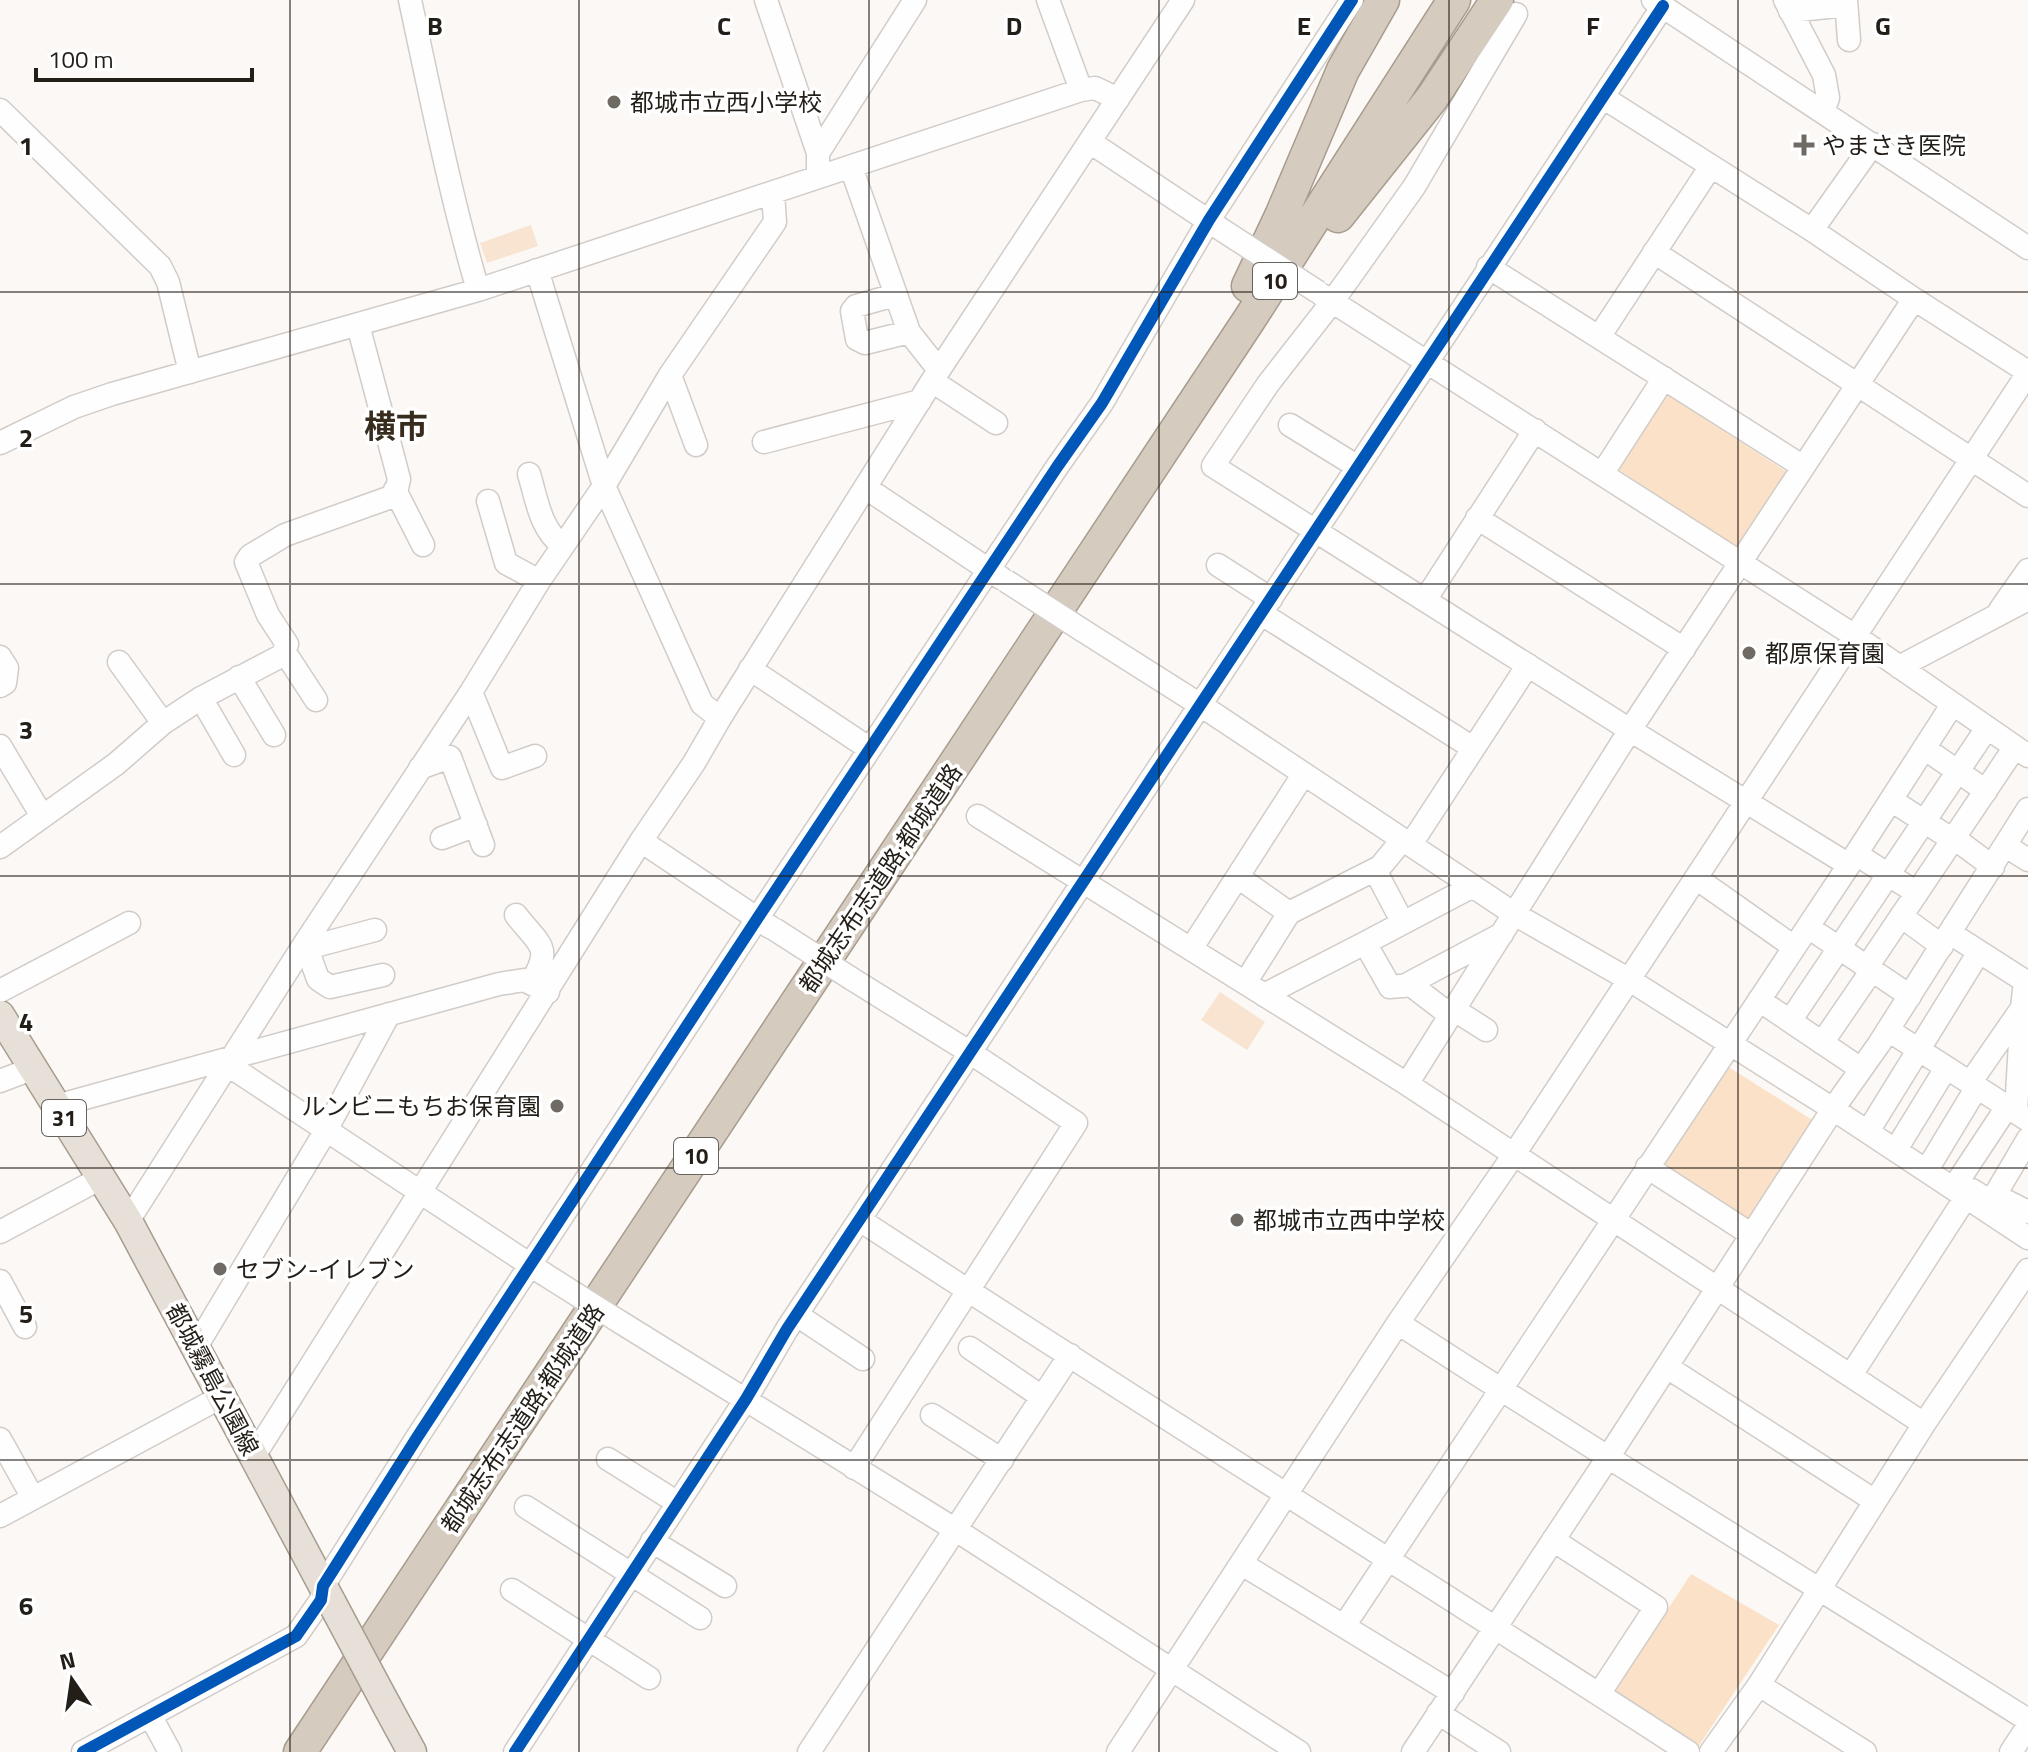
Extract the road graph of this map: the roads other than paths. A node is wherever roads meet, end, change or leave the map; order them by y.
1 (410, 0) edge
2 (766, 0) edge
3 (1048, 0) edge
4 (1183, 0) edge
5 (1352, 0) edge
6 (1383, 0) edge
7 (1454, 0) edge
8 (910, 3) edge
9 (1658, 3) edge
10 (1846, 3) edge
11 (1787, 5) edge
12 (1506, 7) edge
13 (1849, 40) dead end
14 (1081, 90) junction
15 (1604, 98) junction
16 (1118, 99) junction
17 (0, 110) edge
18 (1823, 111) junction
19 (1090, 142) junction
20 (1873, 144) junction
21 (818, 153) junction
22 (1711, 166) junction
23 (851, 167) junction
24 (818, 177) junction
25 (773, 193) junction
26 (1214, 224) junction
27 (1812, 230) junction
28 (2028, 248) edge
29 (1654, 252) junction
30 (1488, 267) junction
31 (537, 270) junction
32 (478, 290) junction
33 (895, 295) junction
34 (1325, 297) junction
35 (1914, 299) junction
36 (358, 325) junction
37 (909, 332) junction
38 (1599, 337) junction
39 (1426, 362) junction
40 (190, 372) junction
41 (2028, 372) edge
42 (670, 375) junction
43 (936, 376) junction
44 (1664, 378) junction
45 (1858, 383) junction
46 (920, 401) junction
47 (996, 423) dead end
48 (1290, 425) dead end
49 (1535, 430) junction
50 (764, 442) dead end
51 (0, 443) edge
52 (696, 445) dead end
53 (1973, 459) junction
54 (1802, 466) junction
55 (1358, 467) junction
56 (529, 474) dead end
57 (1602, 474) junction
58 (604, 486) junction
59 (866, 488) junction
60 (395, 490) junction
61 (2028, 496) edge
62 (488, 501) dead end
63 (1477, 518) junction
64 (1316, 531) junction
65 (423, 545) dead end
66 (563, 546) junction
67 (1091, 559) junction
68 (1738, 563) junction
69 (1218, 565) dead end
70 (2028, 570) edge
71 (997, 575) junction
72 (539, 581) junction
73 (2028, 599) edge
74 (1425, 600) junction
75 (1266, 606) junction
76 (1997, 615) junction
77 (1855, 636) junction
78 (1684, 649) junction
79 (284, 651) junction
80 (0, 657) edge
81 (119, 662) dead end
82 (1528, 665) junction
83 (1899, 667) junction
84 (750, 669) junction
85 (239, 677) junction
86 (0, 686) edge
87 (471, 692) junction
88 (201, 698) junction
89 (316, 700) dead end
90 (1952, 705) junction
91 (1202, 706) junction
92 (720, 718) junction
93 (163, 723) junction
94 (1987, 728) junction
95 (1630, 730) junction
96 (274, 735) dead end
97 (0, 746) edge
98 (1473, 748) junction
99 (1924, 748) junction
100 (870, 749) junction
101 (2022, 752) edge
102 (234, 755) dead end
103 (535, 756) dead end
104 (420, 768) junction
105 (1957, 771) junction
106 (1303, 775) junction
107 (1986, 791) junction
108 (1891, 800) junction
109 (1747, 802) junction
110 (2028, 809) edge
111 (42, 816) junction
112 (978, 816) dead end
113 (1923, 821) junction
114 (442, 838) dead end
115 (1953, 839) junction
116 (641, 841) junction
117 (1407, 842) junction
118 (2006, 846) junction
119 (0, 847) edge
120 (1852, 859) junction
121 (2028, 860) edge
122 (1993, 867) junction
123 (1375, 870) junction
124 (1887, 874) junction
125 (1238, 877) junction
126 (1696, 878) junction
127 (1084, 882) junction
128 (1473, 886) junction
129 (1917, 893) junction
130 (1289, 913) junction
131 (516, 915) dead end
132 (1901, 916) junction
133 (129, 923) dead end
134 (1403, 923) junction
135 (1510, 923) junction
136 (766, 924) junction
137 (1808, 927) junction
138 (375, 930) dead end
139 (1946, 940) junction
140 (1365, 943) junction
141 (306, 945) junction
142 (1794, 947) junction
143 (1839, 948) junction
144 (1191, 949) junction
145 (1979, 952) junction
146 (1869, 969) junction
147 (383, 975) dead end
148 (1628, 979) junction
149 (2026, 982) edge
150 (1404, 986) junction
151 (539, 987) junction
152 (1254, 989) junction
153 (0, 991) edge
154 (1910, 996) junction
155 (1759, 1000) junction
156 (2022, 1008) junction
157 (1452, 1012) junction
158 (389, 1014) junction
159 (0, 1015) edge
160 (1790, 1021) junction
161 (1486, 1030) dead end
162 (1888, 1030) junction
163 (1822, 1043) junction
164 (1729, 1044) junction
165 (1919, 1050) junction
166 (971, 1053) junction
167 (231, 1061) junction
168 (34, 1068) junction
169 (1946, 1068) junction
170 (1861, 1069) junction
171 (0, 1081) edge
172 (1407, 1084) junction
173 (1973, 1085) junction
174 (56, 1106) junction
175 (1841, 1109) junction
176 (2017, 1113) edge
177 (1872, 1125) junction
178 (325, 1132) junction
179 (2028, 1139) edge
180 (1900, 1143) junction
181 (1513, 1156) junction
182 (1931, 1163) junction
183 (1647, 1167) junction
184 (101, 1178) junction
185 (1962, 1189) junction
186 (420, 1190) junction
187 (1992, 1200) junction
188 (2028, 1212) edge
189 (860, 1220) junction
190 (1612, 1220) junction
191 (128, 1221) junction
192 (0, 1232) edge
193 (1752, 1235) junction
194 (2028, 1238) edge
195 (538, 1270) junction
196 (2028, 1270) edge
197 (0, 1281) edge
198 (1717, 1290) junction
199 (968, 1291) junction
200 (797, 1315) junction
201 (1398, 1323) junction
202 (25, 1327) dead end
203 (196, 1347) junction
204 (970, 1348) dead end
205 (1070, 1355) junction
206 (863, 1359) dead end
207 (1667, 1367) junction
208 (1851, 1375) junction
209 (1501, 1390) junction
210 (223, 1396) junction
211 (1042, 1397) junction
212 (746, 1399) junction
213 (932, 1415) dead end
214 (1924, 1424) junction
215 (0, 1439) edge
216 (254, 1456) junction
217 (608, 1459) dead end
218 (1607, 1459) junction
219 (1002, 1460) junction
220 (854, 1468) junction
221 (1284, 1495) junction
222 (33, 1498) junction
223 (1875, 1501) junction
224 (678, 1503) junction
225 (526, 1507) dead end
226 (0, 1516) edge
227 (956, 1530) junction
228 (1553, 1540) junction
229 (652, 1541) junction
230 (1389, 1560) junction
231 (1242, 1564) junction
232 (630, 1574) junction
233 (725, 1586) dead end
234 (1821, 1589) junction
235 (512, 1590) dead end
236 (328, 1594) junction
237 (700, 1618) dead end
238 (1344, 1626) junction
239 (1496, 1627) junction
240 (588, 1639) junction
241 (1171, 1669) junction
242 (649, 1678) dead end
243 (1759, 1685) junction
244 (1453, 1693) junction
245 (1599, 1694) junction
246 (1438, 1713) junction
247 (151, 1717) junction
248 (2028, 1723) edge
249 (1839, 1745) edge
250 (524, 1749) edge
251 (83, 1752) edge
252 (170, 1752) edge
253 (300, 1752) edge
254 (412, 1752) edge
255 (809, 1752) edge
256 (1118, 1752) edge
257 (1299, 1752) edge
258 (1413, 1752) edge
259 (1499, 1752) edge
260 (1688, 1752) edge
261 (1711, 1752) edge
262 (1865, 1752) edge
263 (2011, 1752) edge

1 - 32 street
2 - 21 street
3 - 14 street
4 - 16 street
5 - 26 street
6 - 67 highway
7 - 67 highway, 都城志布志道路;都城道路 / 10
8 - 21 street
9 - 15 street
9 - 18 street
10 - 11 street
10 - 13 street
11 - 18 street
12 - 34 street
12 - 67 highway
14 - 16 street
14 - 23 street
15 - 22 street
15 - 30 street
16 - 19 street
17 - 40 street
18 - 20 street
19 - 26 street
19 - 43 street
20 - 27 street
20 - 28 street
21 - 24 street
22 - 27 street
22 - 29 street
23 - 24 street
23 - 33 street
24 - 25 street
25 - 31 street
25 - 42 street
26 - 34 street, bridge
26 - 71 street
27 - 35 street
29 - 38 street
29 - 45 street
30 - 38 street
30 - 39 street
31 - 32 street
31 - 58 street
32 - 36 street
33 - 37 street
33 - 37 street
34 - 39 street
34 - 64 street
35 - 41 street
35 - 45 street
36 - 40 street
36 - 60 street
37 - 43 street
38 - 44 street
39 - 49 street
39 - 55 street
40 - 51 street
41 - 53 street
42 - 52 street
42 - 58 street
43 - 46 street
43 - 47 street
44 - 54 street
44 - 57 street
45 - 53 street
45 - 54 street
46 - 50 street
46 - 59 street
48 - 55 street
49 - 57 street
49 - 63 street
53 - 61 street
53 - 77 street
54 - 68 street
55 - 64 street
56 - 66 street
57 - 68 street
58 - 66 street
58 - 92 street
59 - 71 street
59 - 84 street
60 - 65 street
60 - 79 street
62 - 72 street
63 - 74 street
63 - 78 street
64 - 74 street
64 - 75 street
66 - 72 street
67 - 253 highway, 都城志布志道路;都城道路 / 10
68 - 77 street
68 - 78 street
69 - 75 street
70 - 76 street
71 - 91 street, bridge
71 - 100 street
72 - 87 street
73 - 76 street
74 - 82 street
75 - 91 street
75 - 98 street
76 - 83 street
77 - 83 street
77 - 109 street
78 - 95 street
79 - 85 street
79 - 89 street
80 - 86 street
81 - 93 street
82 - 95 street
82 - 98 street
83 - 90 street
84 - 92 street
84 - 100 street
85 - 88 street
85 - 96 street
87 - 103 street
87 - 104 street
88 - 93 street
88 - 102 street
90 - 94 street
90 - 99 street
91 - 106 street
91 - 127 street
92 - 116 street
93 - 111 street
94 - 101 street
94 - 105 street
95 - 109 street
95 - 135 street
97 - 111 street
98 - 117 street
99 - 105 street
99 - 108 street
100 - 136 street
101 - 107 street
104 - 114 street
104 - 141 street
105 - 107 street
105 - 113 street
106 - 117 street
106 - 125 street
107 - 115 street
108 - 113 street
108 - 120 street
109 - 120 street
109 - 126 street
110 - 118 street
111 - 119 street
112 - 127 street
113 - 115 street
113 - 124 street
115 - 122 street
115 - 129 street
116 - 136 street
116 - 151 street
117 - 123 street
117 - 128 street
118 - 121 street
118 - 122 street
120 - 124 street
120 - 137 street
122 - 139 street
123 - 130 street
123 - 134 street
124 - 129 street
124 - 143 street
125 - 130 street
125 - 144 street
126 - 142 street
126 - 148 street
127 - 144 street
127 - 166 street
128 - 134 street
128 - 135 street
129 - 132 street
130 - 152 street
131 - 151 street
132 - 139 street
132 - 146 street
133 - 153 street
134 - 140 street
135 - 148 street
135 - 150 street
135 - 157 street
136 - 166 street, bridge
136 - 195 street
137 - 142 street
137 - 143 street
138 - 141 street
139 - 145 street
139 - 154 street
140 - 150 street
140 - 152 street
141 - 147 street
141 - 167 street
142 - 155 street
143 - 146 street
143 - 160 street
144 - 152 street
145 - 149 street
145 - 165 street
146 - 154 street
146 - 163 street
148 - 164 street
148 - 181 street
149 - 156 street
150 - 157 street
151 - 158 street
151 - 186 street
152 - 172 street
154 - 162 street
155 - 160 street
155 - 164 street
156 - 173 street
156 - 176 street
157 - 161 street
157 - 172 street
158 - 167 street
158 - 178 street
159 - 168 main road, 都城霧島公園線 / 31
160 - 163 street
162 - 165 street
162 - 170 street
163 - 170 street
164 - 175 street
164 - 183 street
165 - 169 street
165 - 177 street
166 - 189 street
166 - 199 street
167 - 174 street
167 - 178 street
167 - 191 street
168 - 171 street
168 - 174 main road, 都城霧島公園線 / 31
169 - 173 street
169 - 180 street
170 - 175 street
172 - 181 street
173 - 176 street
173 - 182 street
174 - 184 main road, 都城霧島公園線 / 31
175 - 177 street
175 - 185 street
175 - 193 street
176 - 185 street
177 - 180 street
178 - 186 street
178 - 203 street
179 - 187 street
180 - 182 street
181 - 190 street
181 - 201 street
182 - 185 street
183 - 190 street
183 - 193 street
184 - 191 main road, 都城霧島公園線 / 31
184 - 192 street
185 - 187 street
185 - 194 street
185 - 208 street
186 - 195 street
186 - 216 street
187 - 188 street
189 - 199 street
189 - 200 street
190 - 198 street
190 - 209 street
191 - 203 main road, 都城霧島公園線 / 31
193 - 198 street
195 - 212 street, bridge
195 - 236 street
196 - 214 street
197 - 202 street
198 - 207 street
198 - 208 street
199 - 205 street
199 - 220 street
200 - 206 street
200 - 212 street
201 - 209 street
201 - 221 street
203 - 210 main road, 都城霧島公園線 / 31
204 - 211 street
205 - 211 street
205 - 221 street
207 - 218 street
207 - 223 street
208 - 214 street
209 - 218 street
209 - 230 street
210 - 216 main road, 都城霧島公園線 / 31
210 - 222 street
211 - 219 street
212 - 220 street
212 - 224 street
213 - 219 street
214 - 223 street
215 - 222 street
216 - 236 main road, 都城霧島公園線 / 31
217 - 224 street
218 - 228 street
218 - 234 street
219 - 227 street
220 - 227 street
221 - 230 street
221 - 231 street
222 - 226 street
223 - 234 street
224 - 229 street
225 - 232 street
227 - 241 street
227 - 255 street
228 - 239 street
228 - 245 street
229 - 232 street
229 - 233 street
230 - 238 street
230 - 239 street
231 - 238 street
231 - 241 street
232 - 237 street
232 - 240 street
234 - 243 street
234 - 248 street
235 - 240 street
236 - 247 street
236 - 254 main road, 都城霧島公園線 / 31, bridge
238 - 244 street
239 - 244 street
239 - 245 street
240 - 242 street
240 - 250 street
241 - 256 street
241 - 257 street
243 - 249 street
243 - 261 street
244 - 246 street
245 - 260 street
246 - 258 street
246 - 259 street
247 - 251 street
247 - 252 street
248 - 263 street
249 - 262 street

